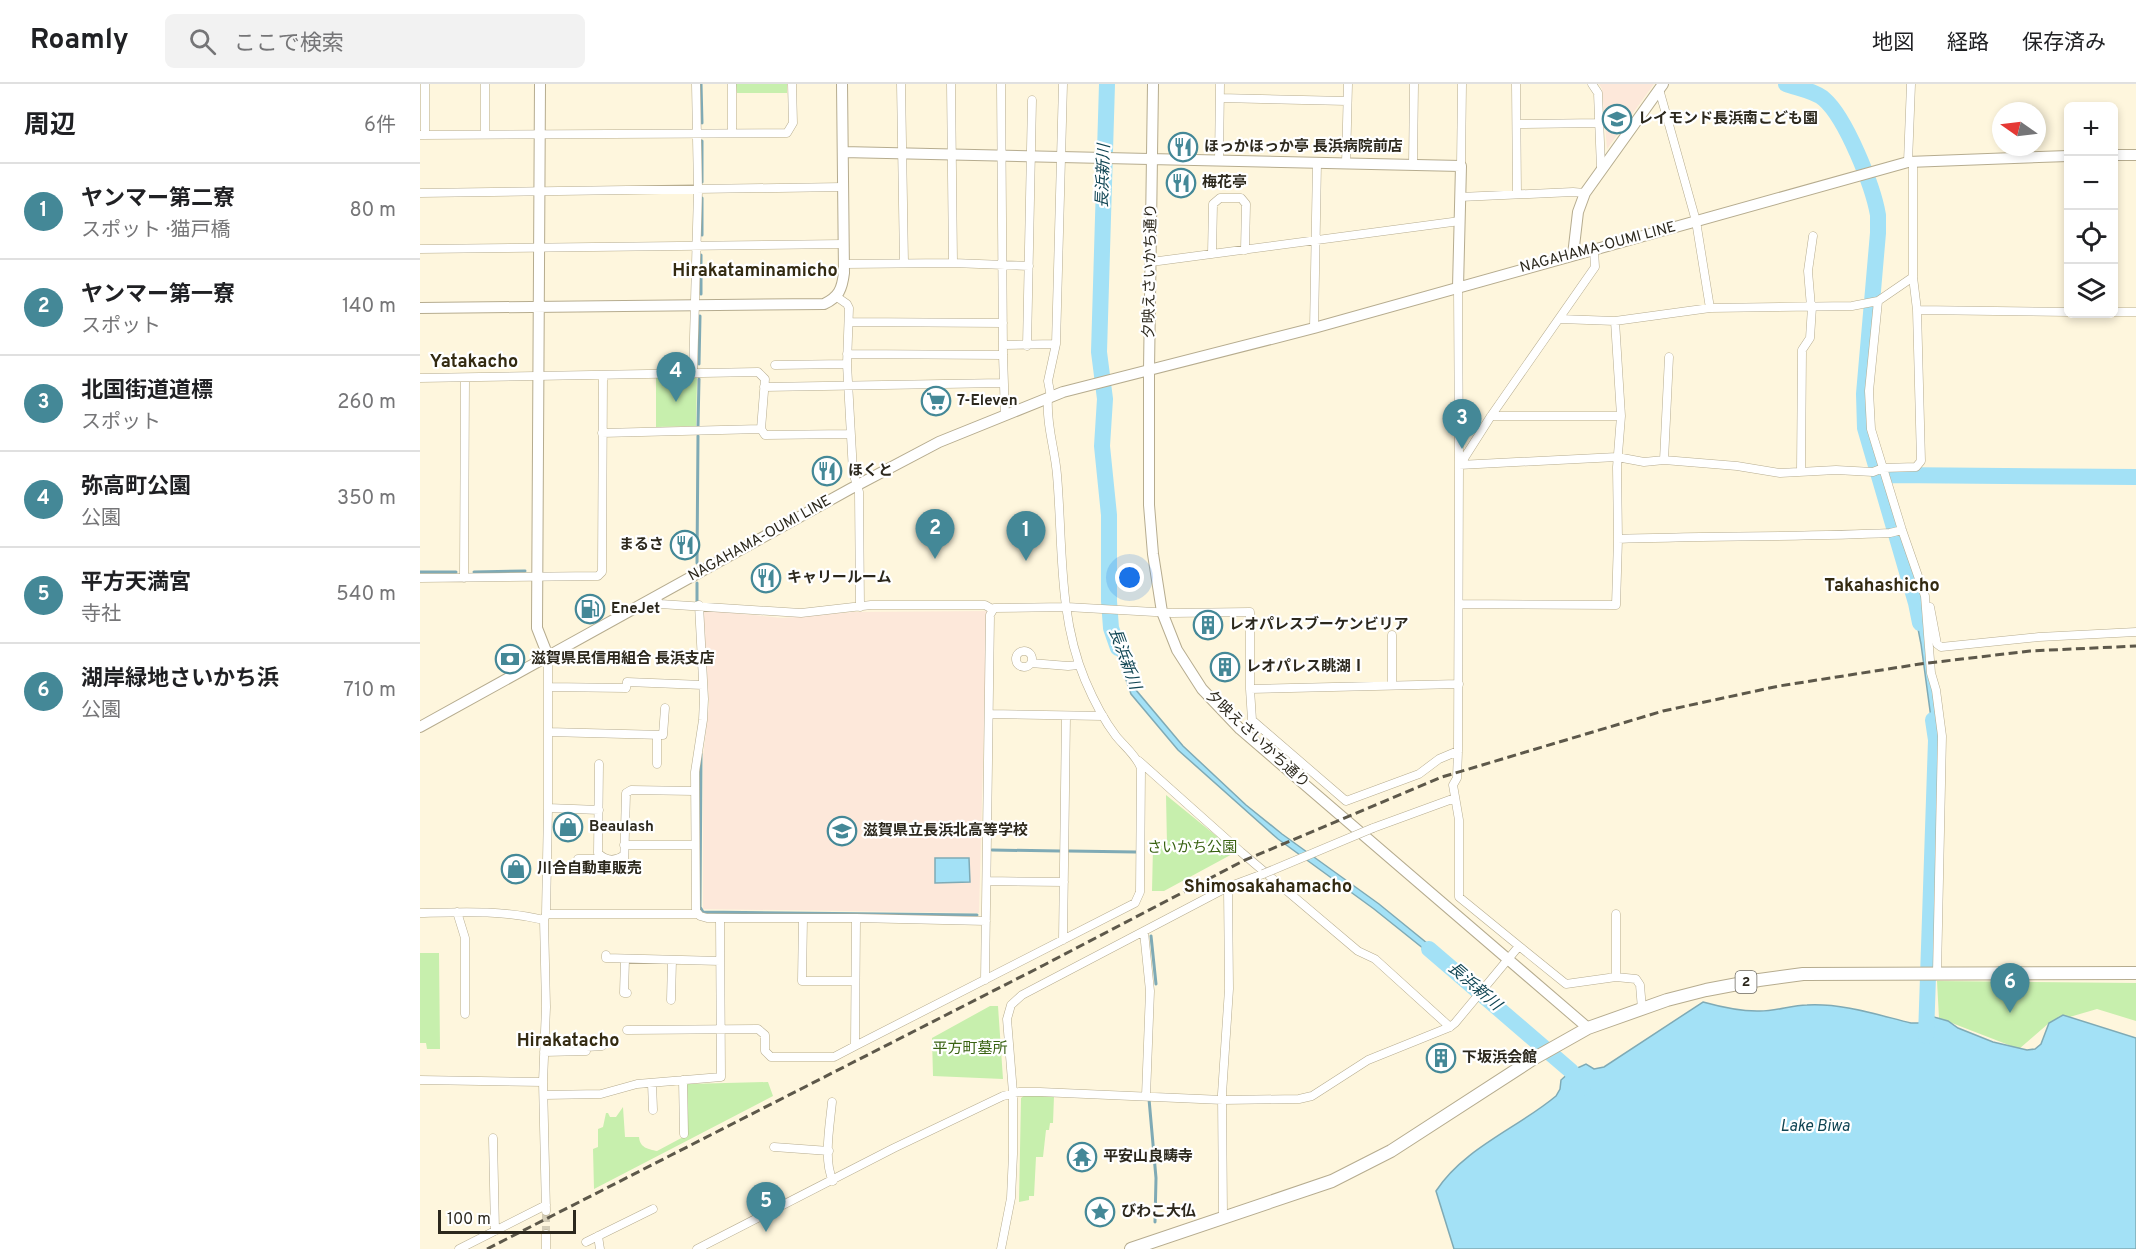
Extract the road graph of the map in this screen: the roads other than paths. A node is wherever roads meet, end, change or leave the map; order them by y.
1 (425, 84) edge
2 (484, 84) edge
3 (540, 84) edge
4 (696, 84) edge
5 (732, 84) edge
6 (792, 84) edge
7 (842, 84) edge
8 (901, 84) edge
9 (951, 84) edge
10 (1001, 84) edge
11 (1063, 84) edge
12 (1154, 84) edge
13 (1220, 84) edge
14 (1348, 84) edge
15 (1414, 84) edge
16 (1462, 84) edge
17 (1516, 84) edge
18 (1592, 84) edge
19 (1911, 84) edge
20 (1661, 86) edge
21 (1220, 98) junction
22 (1032, 100) dead end
23 (1347, 101) junction
24 (1600, 123) junction
25 (1516, 124) junction
26 (732, 133) junction
27 (485, 134) junction
28 (539, 134) junction
29 (697, 134) junction
30 (422, 135) edge
31 (843, 152) junction
32 (902, 153) junction
33 (952, 154) junction
34 (2118, 155) edge
35 (2136, 155) edge
36 (1001, 156) junction
37 (1031, 156) junction
38 (1064, 156) junction
39 (2064, 156) edge
40 (1152, 159) junction
41 (1219, 161) junction
42 (1910, 162) junction
43 (1317, 163) junction
44 (1346, 164) junction
45 (1413, 165) junction
46 (1461, 166) junction
47 (1601, 168) junction
48 (843, 188) junction
49 (698, 190) junction
50 (540, 192) junction
51 (1585, 193) junction
52 (420, 194) edge
53 (1517, 194) junction
54 (1460, 197) junction
55 (1460, 221) junction
56 (1696, 221) junction
57 (1813, 236) dead end
58 (1316, 240) junction
59 (844, 244) junction
60 (696, 245) junction
61 (538, 248) junction
62 (420, 249) edge
63 (1245, 250) junction
64 (1594, 250) junction
65 (1212, 254) junction
66 (1573, 255) junction
67 (1151, 262) junction
68 (904, 263) junction
69 (953, 263) junction
70 (844, 264) junction
71 (1002, 265) junction
72 (1029, 266) junction
73 (1913, 278) junction
74 (1458, 287) junction
75 (837, 297) junction
76 (1874, 302) junction
77 (695, 305) junction
78 (538, 307) junction
79 (1812, 307) junction
80 (420, 308) edge
81 (1710, 308) junction
82 (1917, 310) junction
83 (2064, 312) edge
84 (2118, 312) edge
85 (2136, 312) edge
86 (1560, 319) junction
87 (1615, 321) junction
88 (849, 322) junction
89 (1003, 323) junction
90 (1314, 328) junction
91 (1056, 344) junction
92 (1004, 345) junction
93 (1027, 346) junction
94 (848, 354) junction
95 (1003, 355) junction
96 (1669, 357) dead end
97 (847, 364) junction
98 (774, 365) dead end
99 (1149, 370) junction
100 (693, 374) junction
101 (538, 376) junction
102 (603, 376) junction
103 (420, 378) edge
104 (465, 378) junction
105 (1004, 384) junction
106 (848, 386) junction
107 (764, 387) junction
108 (1049, 398) junction
109 (1005, 415) junction
110 (1491, 416) junction
111 (1622, 416) junction
112 (760, 429) junction
113 (602, 433) junction
114 (850, 434) junction
115 (1617, 457) junction
116 (1664, 460) junction
117 (1459, 464) junction
118 (1801, 471) junction
119 (1881, 473) junction
120 (857, 486) junction
121 (1900, 530) junction
122 (1618, 538) junction
123 (537, 576) junction
124 (420, 578) edge
125 (464, 578) junction
126 (1925, 596) junction
127 (655, 597) junction
128 (1459, 604) junction
129 (699, 605) junction
130 (860, 607) junction
131 (1071, 608) junction
132 (993, 609) junction
133 (1162, 612) junction
134 (2136, 632) edge
135 (1392, 635) dead end
136 (548, 656) junction
137 (1031, 663) dead end
138 (1079, 666) junction
139 (1392, 684) junction
140 (1459, 684) junction
141 (703, 686) junction
142 (548, 687) junction
143 (1250, 688) junction
144 (665, 708) dead end
145 (988, 714) junction
146 (1066, 716) junction
147 (1103, 716) junction
148 (420, 728) edge
149 (548, 732) junction
150 (657, 735) junction
151 (1458, 752) junction
152 (1136, 758) junction
153 (599, 764) dead end
154 (657, 764) dead end
155 (694, 791) junction
156 (1455, 798) junction
157 (548, 808) junction
158 (599, 810) junction
159 (624, 845) junction
160 (695, 845) junction
161 (624, 855) junction
162 (607, 859) junction
163 (578, 860) dead end
164 (624, 868) dead end
165 (987, 881) junction
166 (1064, 882) junction
167 (1228, 887) junction
168 (457, 912) junction
169 (420, 913) edge
170 (698, 914) junction
171 (1616, 914) dead end
172 (545, 917) junction
173 (720, 918) junction
174 (803, 918) junction
175 (856, 918) junction
176 (986, 921) junction
177 (1144, 932) junction
178 (1063, 940) junction
179 (1519, 946) junction
180 (606, 955) dead end
181 (625, 959) junction
182 (672, 960) junction
183 (1507, 960) junction
184 (720, 961) junction
185 (1932, 973) junction
186 (2136, 973) edge
187 (1616, 977) junction
188 (985, 980) junction
189 (855, 981) junction
190 (627, 993) dead end
191 (671, 1000) dead end
192 (1642, 1009) junction
193 (465, 1014) dead end
194 (1452, 1025) junction
195 (1588, 1028) junction
196 (720, 1029) junction
197 (627, 1030) dead end
198 (602, 1046) dead end
199 (855, 1047) junction
200 (544, 1052) junction
201 (420, 1080) edge
202 (683, 1080) junction
203 (543, 1082) junction
204 (652, 1083) junction
205 (1013, 1093) junction
206 (544, 1095) junction
207 (1146, 1096) junction
208 (1223, 1100) junction
209 (832, 1102) dead end
210 (652, 1110) dead end
211 (684, 1134) dead end
212 (493, 1138) dead end
213 (774, 1147) dead end
214 (829, 1151) junction
215 (833, 1180) junction
216 (653, 1209) dead end
217 (1223, 1218) junction
218 (495, 1232) junction
219 (546, 1234) tunnel mouth
220 (598, 1236) junction
221 (585, 1242) dead end
222 (459, 1249) edge
223 (546, 1249) edge
224 (600, 1249) edge
225 (697, 1249) edge
226 (1001, 1249) edge
227 (1131, 1249) edge

1 - 30 street
2 - 27 street
3 - 28 street
4 - 29 street
5 - 26 street
6 - 26 street
7 - 31 street
8 - 32 street
9 - 33 street
10 - 36 street
11 - 38 street
12 - 40 street, 夕映えさいかち通り
13 - 21 street
14 - 23 street
15 - 45 street
16 - 46 street
17 - 25 street
18 - 24 street
19 - 42 street
20 - 47 street
20 - 56 street
21 - 23 street
21 - 41 street
22 - 37 street
23 - 44 street
24 - 25 street
24 - 47 street
25 - 53 street
26 - 29 street
27 - 28 street
27 - 30 street
28 - 29 street
28 - 50 street
29 - 49 street
31 - 32 street
31 - 48 street
32 - 33 street
32 - 68 street
33 - 36 street
33 - 69 street
34 - 35 street
36 - 37 street
36 - 71 street
37 - 38 street
37 - 72 street
38 - 40 street
38 - 91 street
39 - 42 street, NAGAHAMA-OUMI LINE
40 - 41 street
40 - 67 street, 夕映えさいかち通り
41 - 43 street
42 - 56 street, NAGAHAMA-OUMI LINE
42 - 73 street
43 - 44 street
43 - 58 street
44 - 45 street
45 - 46 street
46 - 54 street
47 - 51 street
48 - 49 street
48 - 59 street
49 - 50 street
49 - 60 street
50 - 52 street
50 - 61 street
51 - 53 street
51 - 66 street
53 - 54 street
54 - 55 street
55 - 58 street
55 - 74 street
56 - 64 street, NAGAHAMA-OUMI LINE
56 - 81 street
57 - 79 street
58 - 63 street
58 - 90 street
59 - 60 street
59 - 70 street
60 - 61 street
60 - 77 street
61 - 62 street
61 - 78 street
63 - 65 street
63 - 65 street
64 - 66 street, NAGAHAMA-OUMI LINE
64 - 86 street
65 - 67 street
66 - 74 street, NAGAHAMA-OUMI LINE
67 - 99 street, 夕映えさいかち通り
68 - 69 street
68 - 70 street
69 - 71 street
70 - 75 street
71 - 72 street
71 - 89 street
72 - 93 street
73 - 76 street
73 - 82 street
74 - 90 street, NAGAHAMA-OUMI LINE
74 - 117 street
75 - 77 street
75 - 88 street
76 - 79 street
76 - 119 street
77 - 78 street
77 - 100 street
78 - 80 street
78 - 101 street
79 - 81 street
79 - 118 street
81 - 87 street
82 - 83 street
82 - 119 street
84 - 85 street
86 - 87 street
86 - 110 street
87 - 111 street
88 - 89 street
88 - 94 street
89 - 92 street
90 - 99 street, NAGAHAMA-OUMI LINE
91 - 93 street
91 - 108 street
92 - 93 street
92 - 95 street
94 - 95 street
94 - 97 street
95 - 105 street
96 - 116 street
97 - 98 street
97 - 106 street
99 - 108 street, NAGAHAMA-OUMI LINE
99 - 133 street, 夕映えさいかち通り
100 - 102 street
100 - 107 street
101 - 102 street
101 - 104 street
101 - 123 street
102 - 113 street
103 - 104 street
104 - 125 street
105 - 106 street
105 - 109 street
106 - 107 street
106 - 114 street
107 - 112 street
108 - 109 street, NAGAHAMA-OUMI LINE
108 - 131 street
109 - 120 street, NAGAHAMA-OUMI LINE
110 - 111 street
110 - 117 street
111 - 115 street
112 - 113 street
112 - 114 street
113 - 123 street
114 - 120 street
115 - 116 street
115 - 117 street
115 - 122 street
116 - 118 street
117 - 128 street
118 - 119 street
119 - 121 street
120 - 127 street, NAGAHAMA-OUMI LINE
120 - 130 street
121 - 122 street
121 - 126 street
122 - 128 street
123 - 125 street
123 - 136 street
124 - 125 street
126 - 134 street
126 - 185 street
127 - 129 street
127 - 136 street, NAGAHAMA-OUMI LINE
128 - 140 street
129 - 130 street
129 - 141 street
130 - 132 street
131 - 132 street
131 - 133 street
131 - 138 street
132 - 145 street
133 - 143 street
133 - 183 street, 夕映えさいかち通り
135 - 139 street
136 - 142 street
136 - 148 street, NAGAHAMA-OUMI LINE
137 - 138 street
138 - 147 street
139 - 140 street
139 - 143 street
140 - 151 street
141 - 142 street
141 - 155 street
142 - 149 street
143 - 151 street
144 - 150 street
145 - 146 street
145 - 165 street
146 - 147 street
146 - 166 street
147 - 152 street
149 - 150 street
149 - 157 street
150 - 154 street
151 - 156 street
152 - 178 street
152 - 194 street
153 - 158 street
155 - 159 street
155 - 160 street
156 - 167 street, bridge
156 - 179 street
157 - 158 street
157 - 172 street
158 - 162 street
159 - 160 street
159 - 161 street
160 - 170 street
161 - 162 street
161 - 164 street
162 - 163 street
165 - 166 street
165 - 176 street
166 - 178 street
167 - 177 street
167 - 208 street
168 - 169 street
168 - 172 street
168 - 193 street
170 - 172 street
170 - 173 street
171 - 187 street
172 - 200 street
173 - 174 street
173 - 184 street
174 - 175 street
174 - 189 street
175 - 176 street
175 - 189 street
176 - 188 street
177 - 205 street
177 - 207 street
178 - 188 street
179 - 183 street
179 - 187 street
180 - 181 street
181 - 182 street
181 - 190 street
182 - 184 street
182 - 191 street
183 - 194 street
183 - 195 street, 夕映えさいかち通り
184 - 196 street
185 - 186 main road, 2
185 - 192 main road, 2
187 - 192 street
188 - 199 street
189 - 199 street
192 - 195 main road, 2
194 - 208 street
195 - 217 main road, 2
196 - 197 street
196 - 199 street
196 - 202 street
198 - 200 street
200 - 203 street
201 - 203 street
202 - 204 street
202 - 211 street
203 - 206 street
204 - 206 street
204 - 210 street
205 - 207 street
205 - 215 street
205 - 226 street
206 - 218 street
207 - 208 street
208 - 217 street
209 - 214 street
212 - 218 street
213 - 214 street
214 - 215 street
215 - 225 street
216 - 220 street
217 - 227 main road, 2
218 - 222 street
219 - 223 street
220 - 221 street
220 - 224 street

